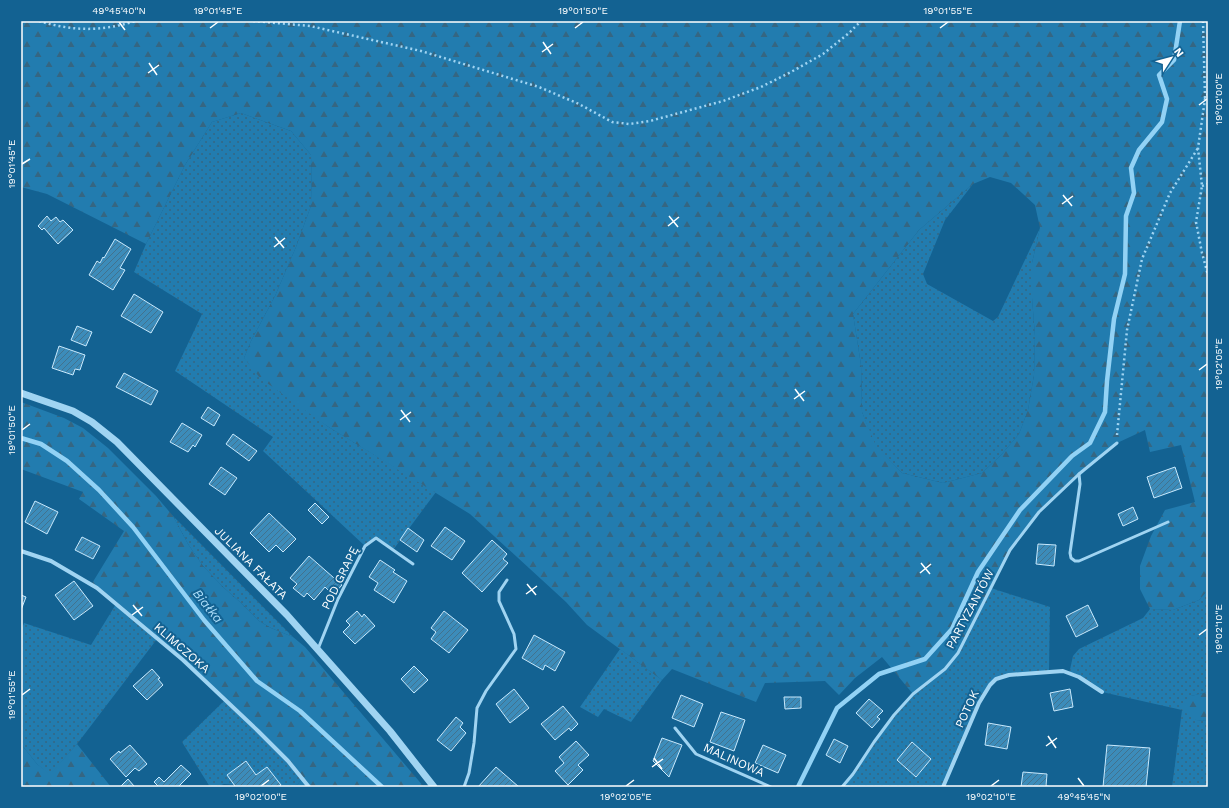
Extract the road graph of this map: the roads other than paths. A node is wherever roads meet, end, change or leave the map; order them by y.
1 (21, 393) edge
2 (1116, 443) road end
3 (1079, 474) junction
4 (1168, 522) dead end
5 (21, 551) edge
6 (413, 564) dead end
7 (507, 580) dead end
8 (318, 649) junction
9 (1102, 692) dead end
10 (675, 728) dead end
11 (309, 787) edge
12 (434, 787) edge
13 (464, 787) edge
14 (771, 787) edge
15 (842, 787) edge
16 (943, 787) edge

1 - 8 street, JULIANA FAŁATA
2 - 3 lane, PARTYZANTÓW
3 - 4 lane
3 - 15 lane, PARTYZANTÓW
5 - 11 street, KLIMCZOKA
6 - 8 lane, POD GRAPĘ
7 - 13 lane
8 - 12 street, JULIANA FAŁATA
9 - 16 street, POTOK
10 - 14 lane, MALINOWA

